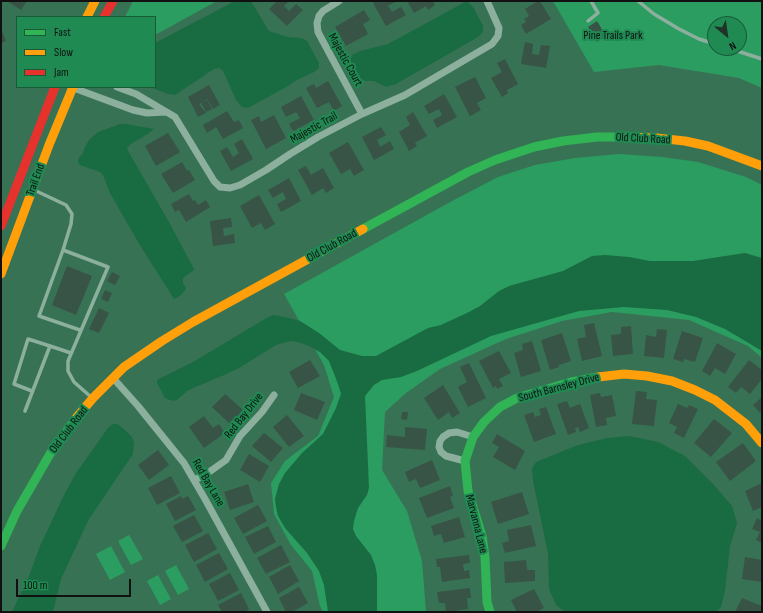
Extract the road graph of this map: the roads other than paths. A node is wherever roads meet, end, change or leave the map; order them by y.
1 (95, 1) edge
2 (113, 1) edge
3 (339, 1) edge
4 (487, 1) edge
5 (591, 1) edge
6 (638, 1) edge
7 (88, 16) edge
8 (105, 16) edge
9 (588, 21) dead end
10 (707, 42) edge
11 (747, 54) edge
12 (762, 59) edge
13 (55, 88) edge
14 (72, 88) edge
15 (75, 88) edge
16 (120, 88) edge
17 (166, 112) junction
18 (362, 114) junction
19 (762, 166) edge
20 (33, 190) junction
21 (1, 226) edge
22 (64, 250) junction
23 (1, 274) edge
24 (80, 330) junction
25 (50, 346) junction
26 (71, 353) junction
27 (113, 378) junction
28 (32, 391) junction
29 (274, 395) dead end
30 (92, 398) junction
31 (25, 411) dead end
32 (473, 438) junction
33 (762, 442) edge
34 (465, 461) junction
35 (194, 480) junction
36 (1, 546) edge
37 (267, 612) edge
38 (490, 612) edge

1 - 7 street
2 - 8 street
3 - 18 street, Majestic Court
4 - 18 street, Majestic Trail
5 - 9 lane
6 - 10 lane
11 - 12 lane
13 - 21 street, Trail End
14 - 20 street, Trail End
15 - 17 street
16 - 17 street, Majestic Trail
17 - 18 street, Majestic Trail
19 - 27 street, Old Club Road
20 - 22 lane
20 - 23 street, Trail End
22 - 24 lane
22 - 24 lane
24 - 26 lane
25 - 26 lane
25 - 28 lane
25 - 28 lane
26 - 30 lane
27 - 30 street, Old Club Road
27 - 35 street, Red Bay Lane
28 - 31 lane
29 - 35 street, Red Bay Drive
30 - 36 street, Old Club Road
32 - 33 street, South Barnsley Drive
32 - 34 street, Marvanna Lane
32 - 34 street
34 - 38 street, Marvanna Lane
35 - 37 street, Red Bay Lane

